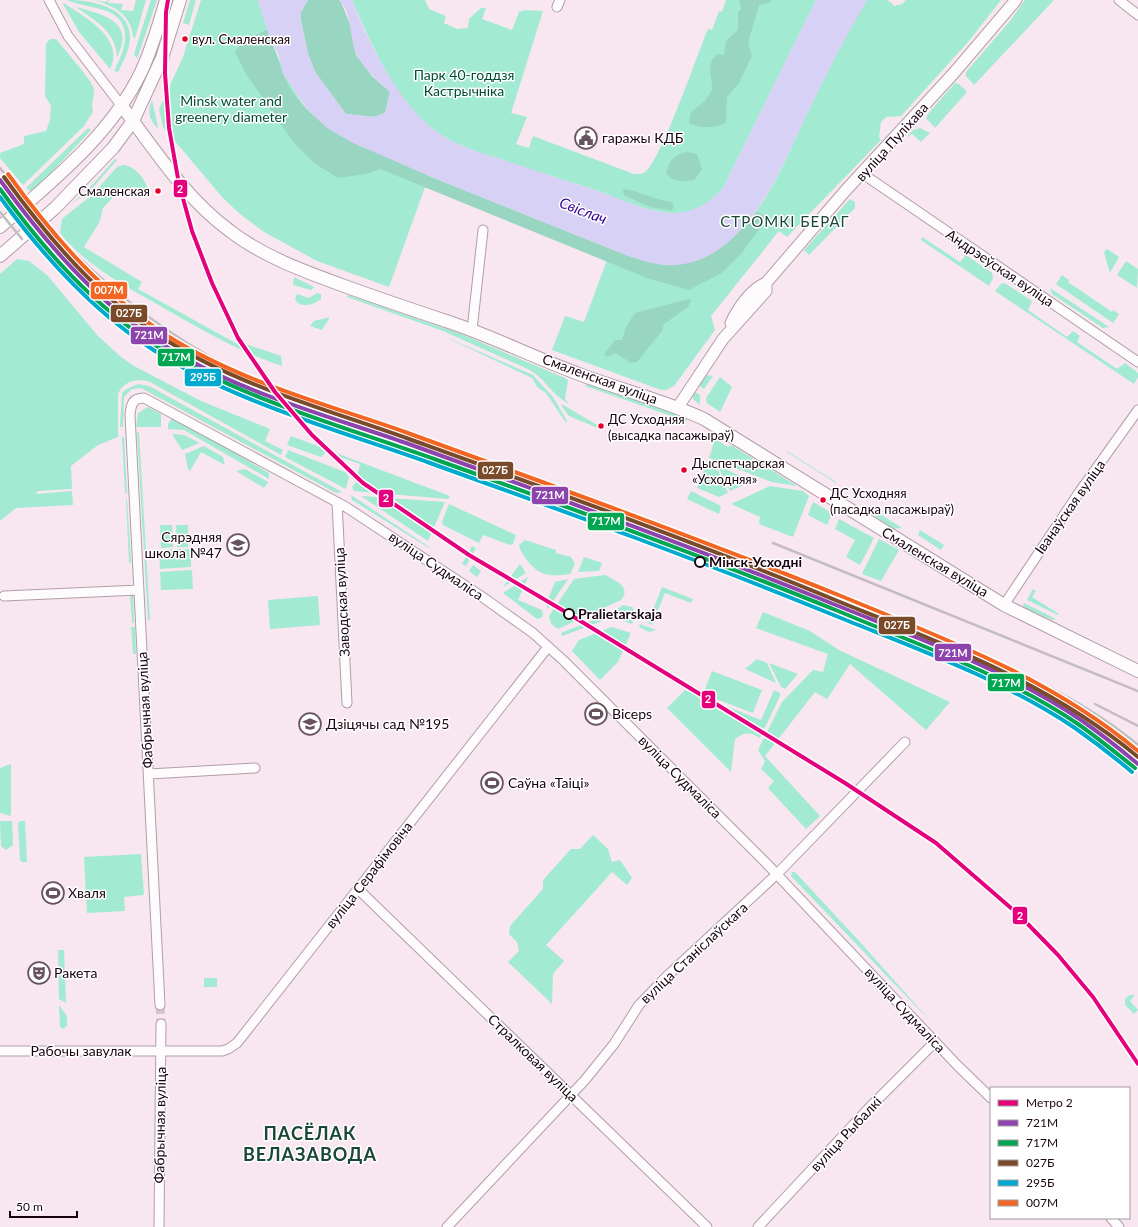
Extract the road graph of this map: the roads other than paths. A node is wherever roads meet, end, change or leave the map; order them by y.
1 (49, 0) edge
2 (166, 0) edge
3 (180, 0) edge
4 (1016, 0) edge
5 (1118, 0) edge
6 (1138, 15) edge
7 (121, 105) junction
8 (133, 121) junction
9 (863, 174) junction
10 (0, 227) edge
11 (483, 230) dead end
12 (0, 256) edge
13 (472, 330) junction
14 (1138, 362) edge
15 (678, 407) junction
16 (1138, 410) edge
17 (130, 415) joint
18 (337, 502) junction
19 (139, 590) junction
20 (4, 596) dead end
21 (1004, 605) junction
22 (548, 647) junction
23 (1138, 670) edge
24 (347, 703) dead end
25 (905, 742) dead end
26 (255, 768) dead end
27 (149, 774) junction
28 (777, 874) junction
29 (358, 889) junction
30 (160, 1005) tunnel mouth
31 (161, 1024) tunnel mouth
32 (935, 1042) junction
33 (0, 1051) edge
34 (162, 1051) junction
35 (571, 1095) junction
36 (990, 1097) edge
37 (1112, 1219) edge
38 (159, 1227) edge
39 (447, 1227) edge
40 (707, 1227) edge
41 (758, 1227) edge
42 (1119, 1227) edge

1 - 7 street
2 - 7 main road
3 - 8 main road
4 - 9 street, вуліца Пуліхава
5 - 6 street
7 - 8 main road, Смаленская вуліца
7 - 10 main road
8 - 12 main road
8 - 13 main road, Смаленская вуліца
9 - 14 street, Андрэеўская вуліца
9 - 15 street, вуліца Пуліхава
11 - 13 street
13 - 15 main road, Смаленская вуліца
15 - 21 main road, Смаленская вуліца
16 - 21 street, Іванаўская вуліца
17 - 18 street, вуліца Судмаліса
17 - 19 street, Фабрычная вуліца
18 - 22 street, вуліца Судмаліса
18 - 24 street, Заводская вуліца
19 - 20 street
19 - 27 street, Фабрычная вуліца
21 - 23 main road, Смаленская вуліца
22 - 28 street, вуліца Судмаліса
22 - 29 street, вуліца Серафімовіча
25 - 28 street, вуліца Станіслаўскага
26 - 27 street
27 - 30 street, Фабрычная вуліца
28 - 32 street, вуліца Судмаліса
28 - 35 street, вуліца Станіслаўскага
29 - 34 street, вуліца Серафімовіча
29 - 35 street, Стралковая вуліца
31 - 34 street, Фабрычная вуліца
32 - 36 street, вуліца Судмаліса
32 - 41 street, вуліца Рыбалкі
33 - 34 street, Рабочы завулак
34 - 38 street, Фабрычная вуліца
35 - 39 street, вуліца Станіслаўскага
35 - 40 street, Стралковая вуліца
37 - 42 street

